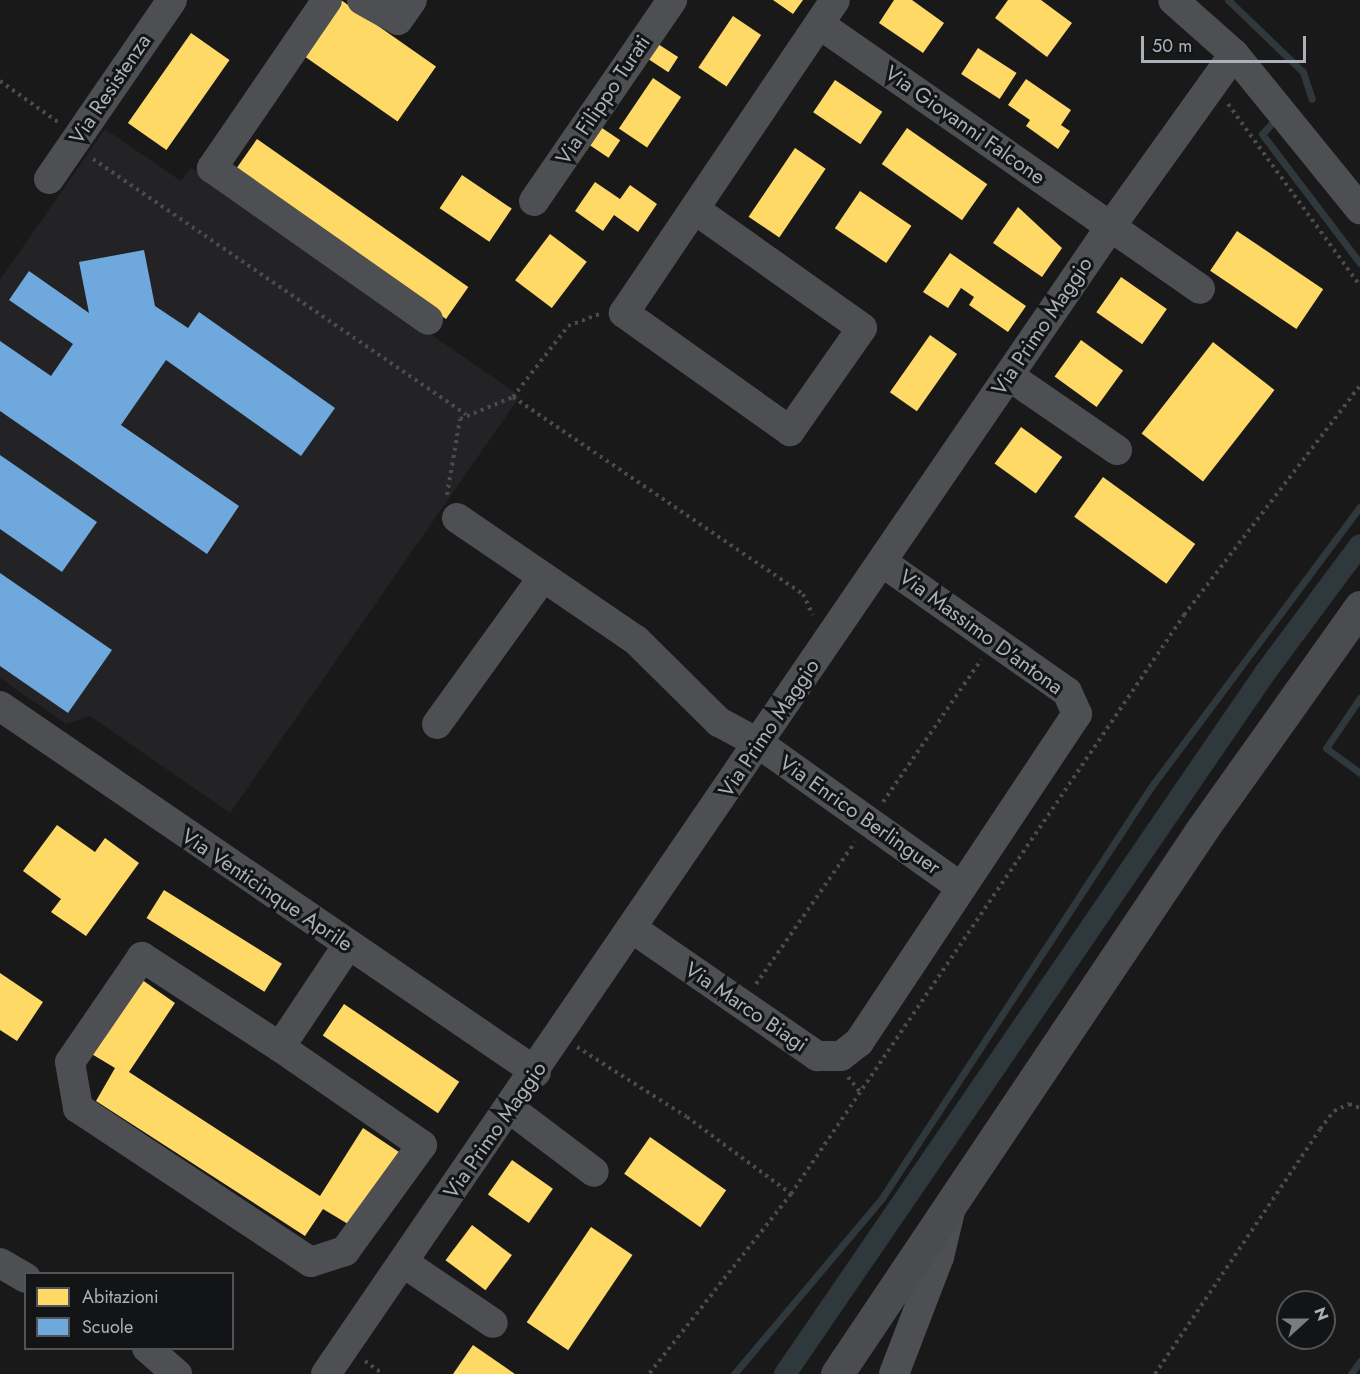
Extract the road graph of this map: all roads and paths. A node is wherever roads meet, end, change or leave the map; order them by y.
1 (172, 0) edge
2 (327, 0) edge
3 (362, 0) edge
4 (412, 0) edge
5 (672, 0) edge
6 (1173, 0) edge
7 (827, 12) edge
8 (1234, 54) junction
9 (0, 81) edge
10 (1214, 84) junction
11 (75, 141) junction
12 (49, 179) dead end
13 (534, 201) dead end
14 (1360, 209) edge
15 (697, 211) junction
16 (1111, 226) junction
17 (1360, 286) edge
18 (1200, 289) dead end
19 (624, 313) junction
20 (428, 320) dead end
21 (1009, 376) junction
22 (1360, 386) edge
23 (513, 397) junction
24 (466, 414) junction
25 (1117, 450) dead end
26 (457, 518) joint
27 (882, 562) junction
28 (543, 577) junction
29 (1360, 607) edge
30 (834, 632) junction
31 (0, 706) edge
32 (437, 724) dead end
33 (758, 743) junction
34 (962, 887) junction
35 (633, 929) junction
36 (348, 945) junction
37 (560, 1036) junction
38 (280, 1047) junction
39 (536, 1072) junction
40 (509, 1108) junction
41 (1360, 1108) edge
42 (594, 1172) dead end
43 (791, 1194) junction
44 (950, 1211) junction
45 (0, 1263) edge
46 (404, 1263) junction
47 (24, 1277) edge
48 (492, 1323) dead end
49 (149, 1350) edge
50 (177, 1374) edge
51 (326, 1374) edge
52 (649, 1374) edge
53 (837, 1374) edge
54 (894, 1374) edge
55 (1155, 1374) edge

1 - 11 street, Via Resistenza
2 - 20 street
3 - 4 street
5 - 13 street, Via Filippo Turati
6 - 8 street
7 - 15 street
7 - 16 street, Via Giovanni Falcone
8 - 10 street, Via Primo Maggio
8 - 14 street
9 - 11 path
10 - 16 street, Via Primo Maggio
10 - 17 path
11 - 12 street, Via Resistenza
11 - 24 path
15 - 19 street
15 - 19 street
16 - 18 street, Via Giovanni Falcone
16 - 21 street, Via Primo Maggio
19 - 23 path
21 - 25 street
21 - 27 street, Via Primo Maggio
22 - 43 path
23 - 24 path
23 - 30 path
24 - 26 path
26 - 28 street, Via Enrico Berlinguer
27 - 30 street, Via Primo Maggio
27 - 34 street, Via Massimo D'antona
28 - 32 street
28 - 33 street, Via Enrico Berlinguer
29 - 44 highway
30 - 33 street, Via Primo Maggio
31 - 36 street, Via Venticinque Aprile
33 - 34 street, Via Enrico Berlinguer
33 - 35 street, Via Primo Maggio
34 - 35 street, Via Marco Biagi
35 - 37 street, Via Primo Maggio
36 - 38 street
36 - 39 street, Via Venticinque Aprile
37 - 39 street, Via Primo Maggio
37 - 43 path
38 - 38 street
39 - 40 street, Via Primo Maggio
40 - 42 street
40 - 46 street, Via Primo Maggio
41 - 55 path
43 - 52 path
44 - 53 highway
44 - 54 street
45 - 47 street
46 - 48 street
46 - 51 street, Via Primo Maggio
49 - 50 street

